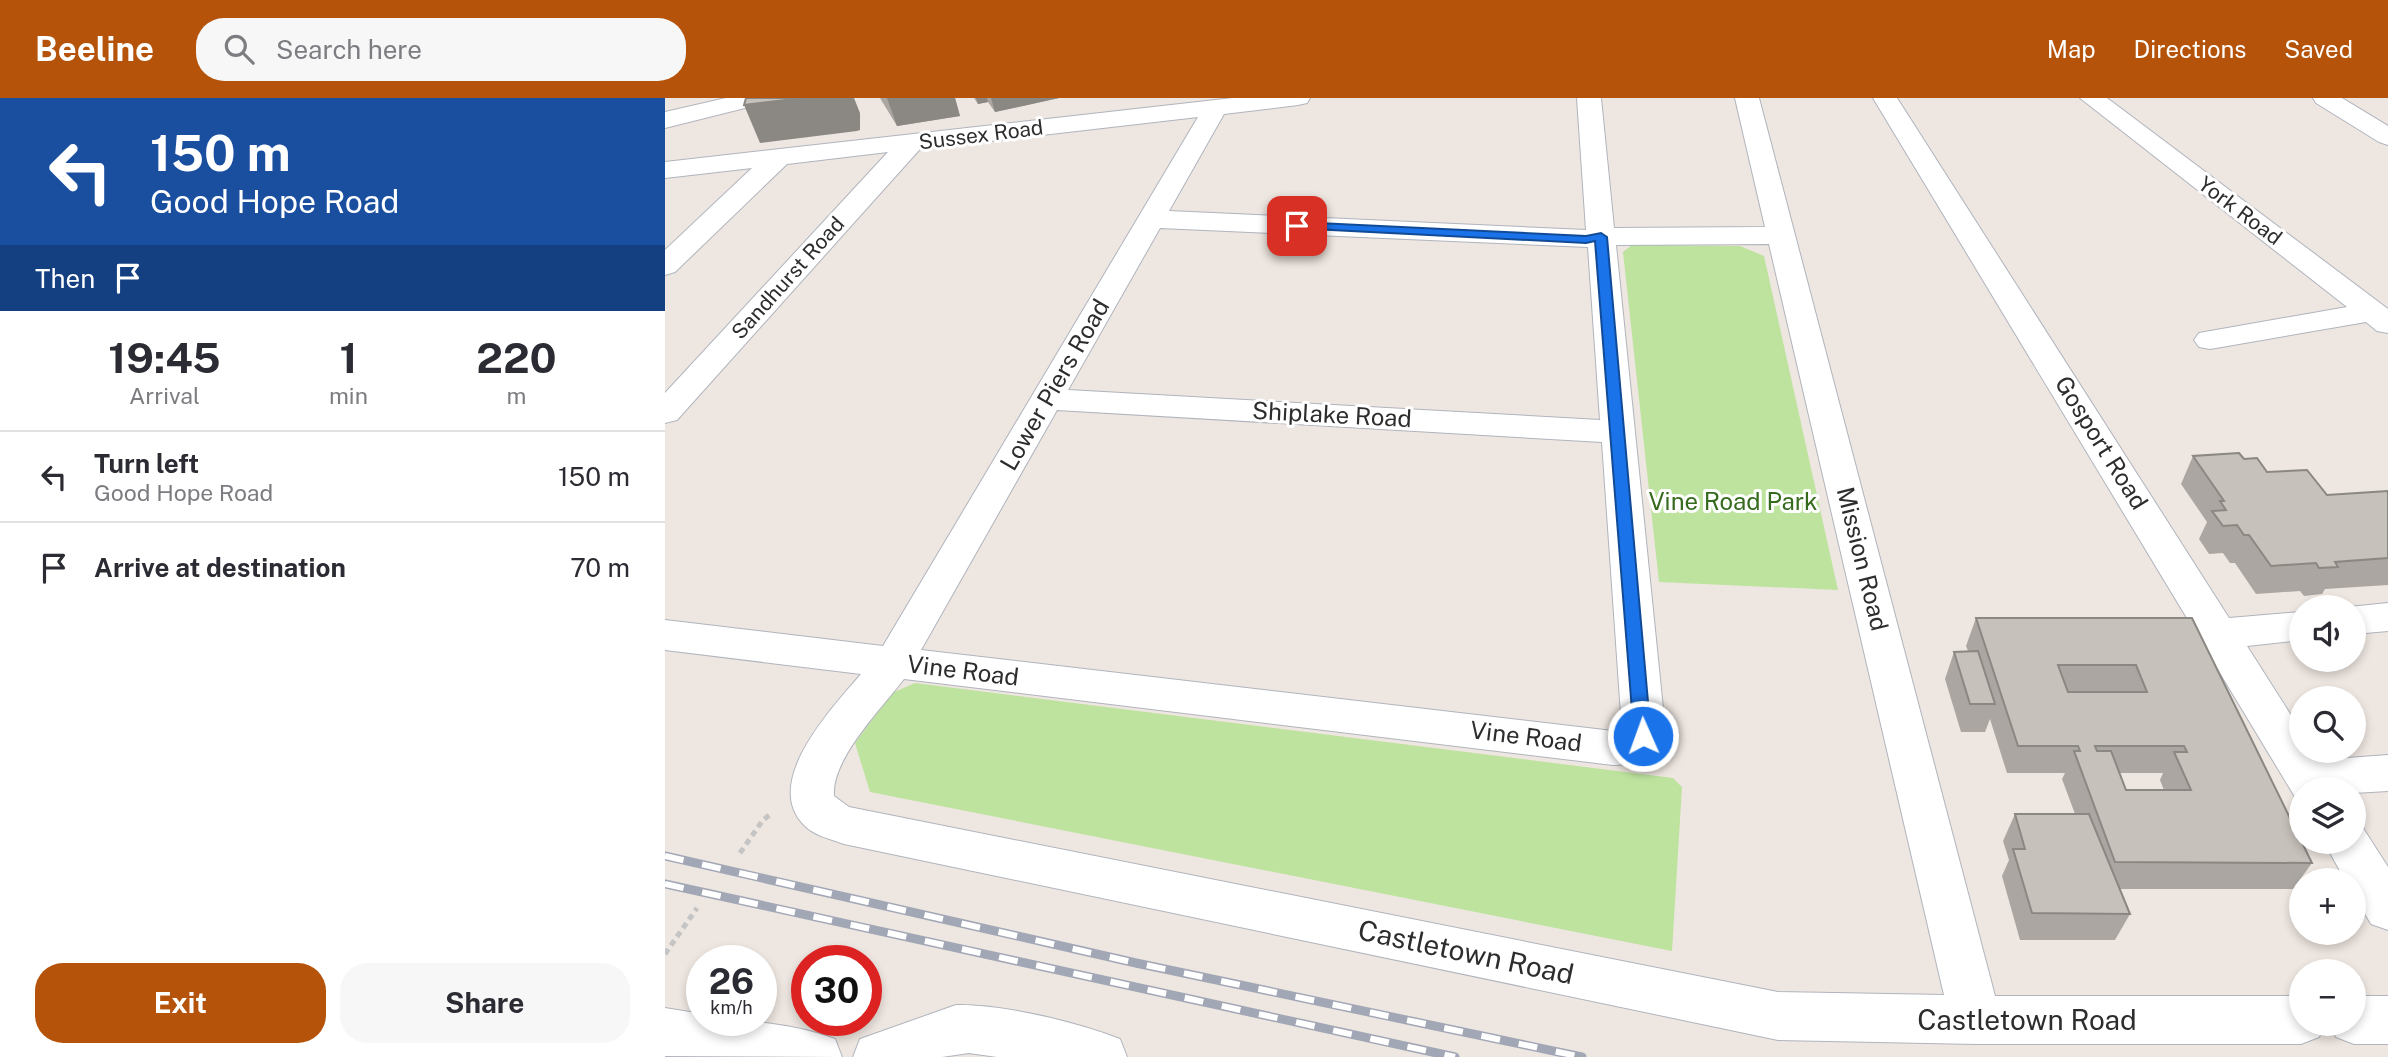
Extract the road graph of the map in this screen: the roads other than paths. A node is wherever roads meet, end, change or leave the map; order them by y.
1 (757, 98) edge
2 (1298, 98) edge
3 (1589, 98) edge
4 (1747, 98) edge
5 (1885, 98) edge
6 (2092, 98) edge
7 (2325, 98) edge
8 (711, 99) edge
9 (1216, 107) junction
10 (665, 110) edge
11 (665, 120) edge
12 (2388, 137) edge
13 (911, 143) junction
14 (778, 158) junction
15 (665, 170) edge
16 (1151, 219) junction
17 (1780, 235) junction
18 (1601, 237) junction
19 (665, 266) edge
20 (2380, 318) edge
21 (2210, 340) dead end
22 (1047, 399) junction
23 (665, 413) edge
24 (1618, 432) junction
25 (2388, 617) edge
26 (2366, 619) edge
27 (2289, 626) edge
28 (2219, 634) junction
29 (665, 635) edge
30 (894, 662) junction
31 (2388, 773) edge
32 (2307, 777) edge
33 (2360, 777) edge
34 (2354, 854) edge
35 (2388, 909) edge
36 (1976, 1020) junction
37 (2289, 1020) edge
38 (2366, 1020) edge
39 (2388, 1020) edge
40 (665, 1032) edge
41 (816, 1057) edge
42 (879, 1057) edge
43 (1101, 1057) edge

1 - 11 street
2 - 9 street, Sussex Road
3 - 18 street, Vine Road
4 - 17 street, Mission Road
5 - 28 street, Gosport Road
6 - 20 street, York Road
7 - 12 street
8 - 10 street
9 - 13 street, Sussex Road
9 - 16 street, Lower Piers Road
13 - 14 street, Sussex Road
13 - 23 street, Sandhurst Road
14 - 15 street, Sussex Road
14 - 19 street
16 - 18 street
16 - 22 street, Lower Piers Road
17 - 18 street
17 - 36 street, Mission Road
18 - 24 street, Vine Road
20 - 21 street
22 - 24 street, Shiplake Road
22 - 30 street, Lower Piers Road
24 - 30 street, Vine Road
25 - 26 street
27 - 28 street
28 - 32 street, Gosport Road
29 - 30 street
30 - 36 street, Castletown Road
31 - 33 street
34 - 35 street
36 - 37 street, Castletown Road
38 - 39 street
40 - 41 street
42 - 43 street

